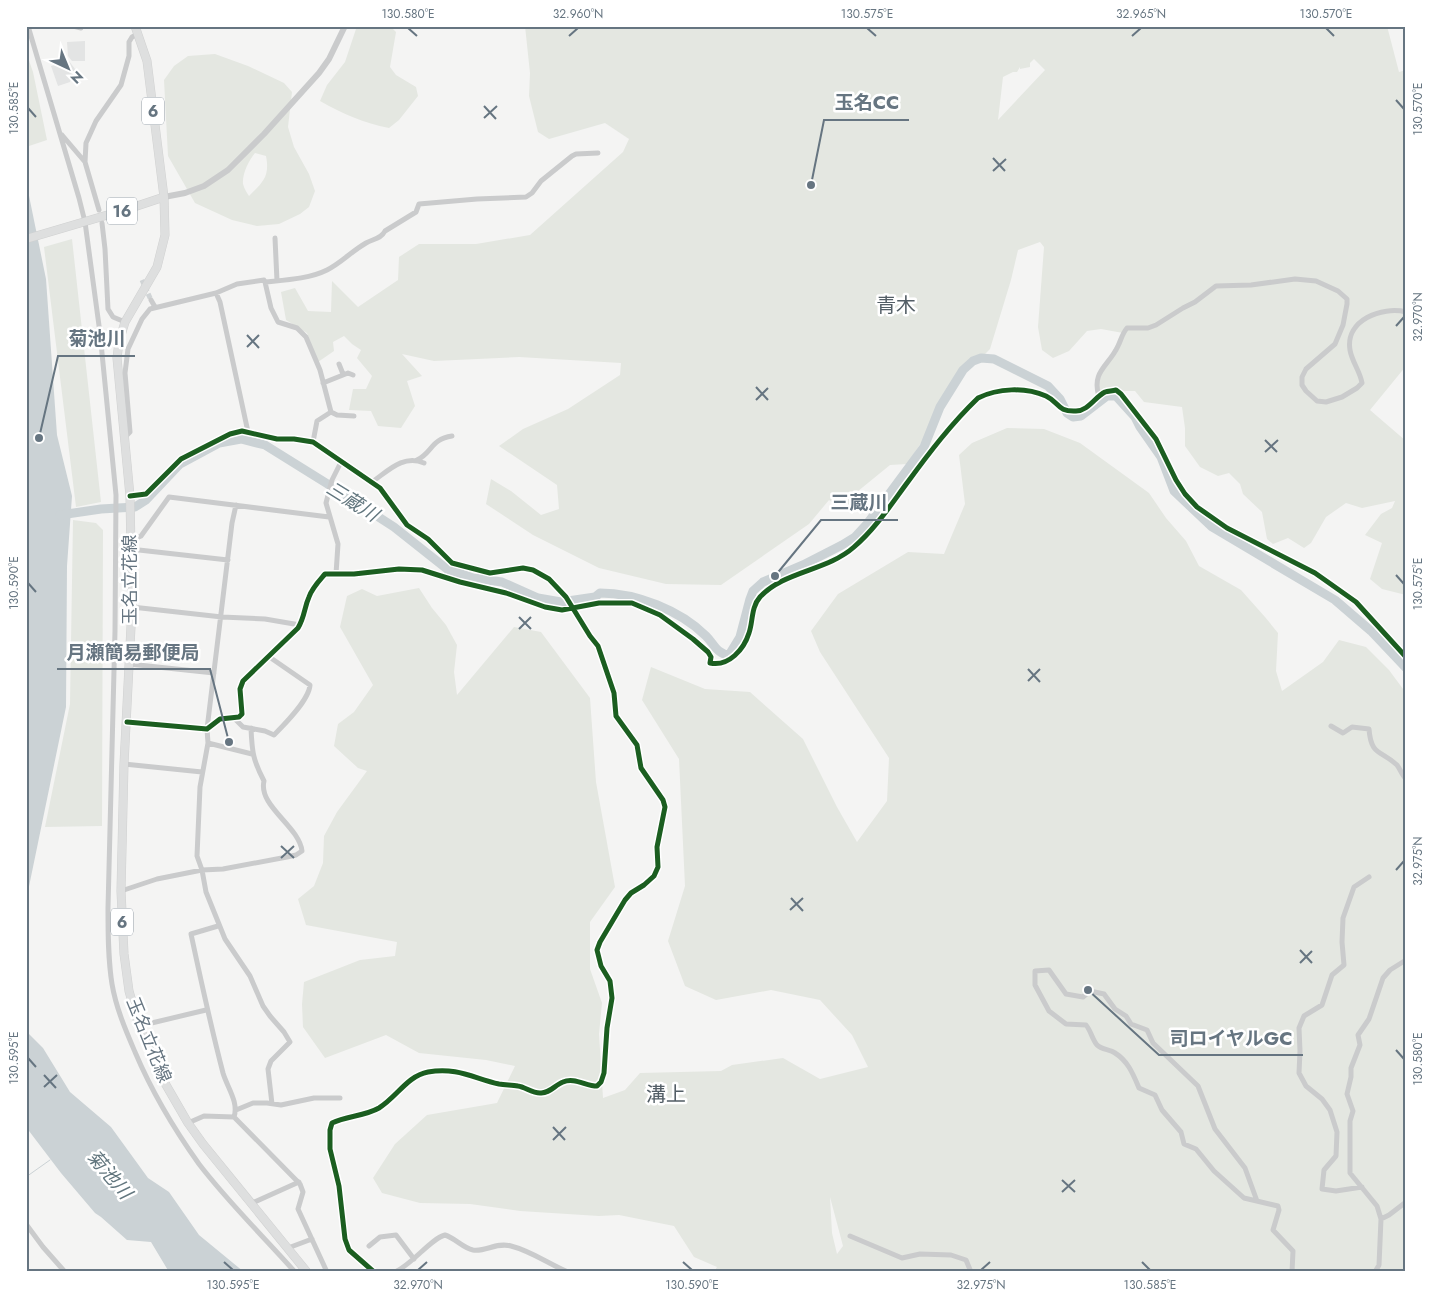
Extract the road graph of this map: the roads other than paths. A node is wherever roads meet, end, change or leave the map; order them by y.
1 (28, 26) edge
2 (73, 26) edge
3 (345, 26) edge
4 (81, 28) dead end
5 (137, 30) edge
6 (60, 132) junction
7 (598, 153) dead end
8 (85, 162) junction
9 (164, 197) junction
10 (99, 210) dead end
11 (82, 223) junction
12 (102, 223) dead end
13 (275, 238) dead end
14 (26, 239) edge
15 (277, 281) junction
16 (265, 282) junction
17 (216, 292) junction
18 (151, 300) tunnel mouth
19 (155, 307) junction
20 (1406, 312) edge
21 (125, 322) junction
22 (339, 364) dead end
23 (343, 374) junction
24 (353, 375) dead end
25 (323, 383) junction
26 (1099, 397) junction
27 (331, 412) junction
28 (354, 416) dead end
29 (248, 432) junction
30 (452, 436) dead end
31 (125, 437) junction
32 (313, 442) junction
33 (417, 460) junction
34 (341, 462) junction
35 (424, 463) dead end
36 (372, 482) junction
37 (130, 500) junction
38 (236, 505) junction
39 (329, 517) junction
40 (130, 545) junction
41 (228, 560) junction
42 (336, 574) junction
43 (132, 607) junction
44 (573, 608) junction
45 (222, 617) junction
46 (300, 625) junction
47 (268, 656) junction
48 (1406, 657) edge
49 (129, 664) junction
50 (214, 673) junction
51 (234, 718) junction
52 (127, 722) junction
53 (1331, 726) dead end
54 (251, 728) junction
55 (207, 729) junction
56 (208, 743) junction
57 (252, 754) junction
58 (124, 764) junction
59 (202, 772) junction
60 (1406, 779) edge
61 (202, 870) junction
62 (1369, 877) dead end
63 (121, 891) junction
64 (218, 926) junction
65 (1406, 960) edge
66 (206, 1010) junction
67 (139, 1026) junction
68 (340, 1098) dead end
69 (272, 1104) junction
70 (236, 1110) junction
71 (234, 1116) junction
72 (188, 1123) junction
73 (299, 1182) junction
74 (1362, 1187) junction
75 (1257, 1201) junction
76 (1406, 1202) edge
77 (250, 1204) junction
78 (1381, 1219) junction
79 (26, 1224) edge
80 (850, 1236) dead end
81 (312, 1239) junction
82 (369, 1246) dead end
83 (288, 1248) junction
84 (414, 1259) junction
85 (65, 1272) edge
86 (295, 1272) edge
87 (307, 1272) edge
88 (327, 1272) edge
89 (374, 1272) edge
90 (395, 1272) edge
91 (568, 1272) edge
92 (971, 1272) edge
93 (1292, 1272) edge
94 (1375, 1272) edge

1 - 6 street
2 - 4 street
3 - 9 street
5 - 8 street
5 - 9 main road, 玉名立花線 / 6
6 - 8 street
6 - 11 street
7 - 15 street
8 - 10 street
9 - 11 main road, 16
9 - 21 main road, 玉名立花線 / 6
11 - 14 main road, 16
11 - 86 street
12 - 21 street
13 - 15 street
15 - 16 street
16 - 17 street
16 - 25 street
17 - 19 street
17 - 29 street
18 - 19 street
19 - 31 street
20 - 26 street
21 - 31 main road, 玉名立花線 / 6
22 - 23 street
23 - 24 street
23 - 25 street
25 - 27 street
26 - 44 street
26 - 48 street
27 - 28 street
27 - 32 street
29 - 32 street
29 - 37 street
30 - 33 street
31 - 37 main road, 玉名立花線 / 6
32 - 34 street
33 - 35 street
33 - 36 street
34 - 36 street
34 - 39 street
36 - 44 street
37 - 40 main road, 玉名立花線 / 6
38 - 39 street
38 - 40 street
38 - 41 street
39 - 42 street
40 - 41 street
40 - 43 main road, 玉名立花線 / 6
41 - 45 street
42 - 44 street
42 - 46 street
43 - 45 street
43 - 49 main road, 玉名立花線 / 6
44 - 89 street
45 - 46 street
45 - 50 street
46 - 47 street
47 - 51 street
47 - 54 street
49 - 50 street
49 - 52 main road, 玉名立花線 / 6
50 - 55 street
51 - 54 street
51 - 55 street
52 - 55 street
52 - 58 main road, 玉名立花線 / 6
53 - 60 street
54 - 57 street
55 - 56 street
56 - 57 street
56 - 59 street
57 - 61 street
58 - 59 street
58 - 63 main road, 玉名立花線 / 6
59 - 61 street
61 - 63 street
61 - 64 street
62 - 74 street
63 - 67 main road, 玉名立花線 / 6
64 - 66 street
64 - 69 street
65 - 74 street
66 - 67 street
66 - 70 street
67 - 72 main road, 玉名立花線 / 6
68 - 69 street
69 - 70 street
70 - 71 street
71 - 72 street
71 - 73 street
72 - 77 main road, 玉名立花線 / 6
73 - 77 street
73 - 81 street
74 - 78 street
75 - 75 street
75 - 93 street
76 - 78 street
77 - 83 main road, 玉名立花線 / 6
78 - 94 street
79 - 85 street
80 - 92 street
81 - 83 street
81 - 88 street
82 - 84 street
83 - 87 main road, 玉名立花線 / 6
84 - 90 street
84 - 91 street

